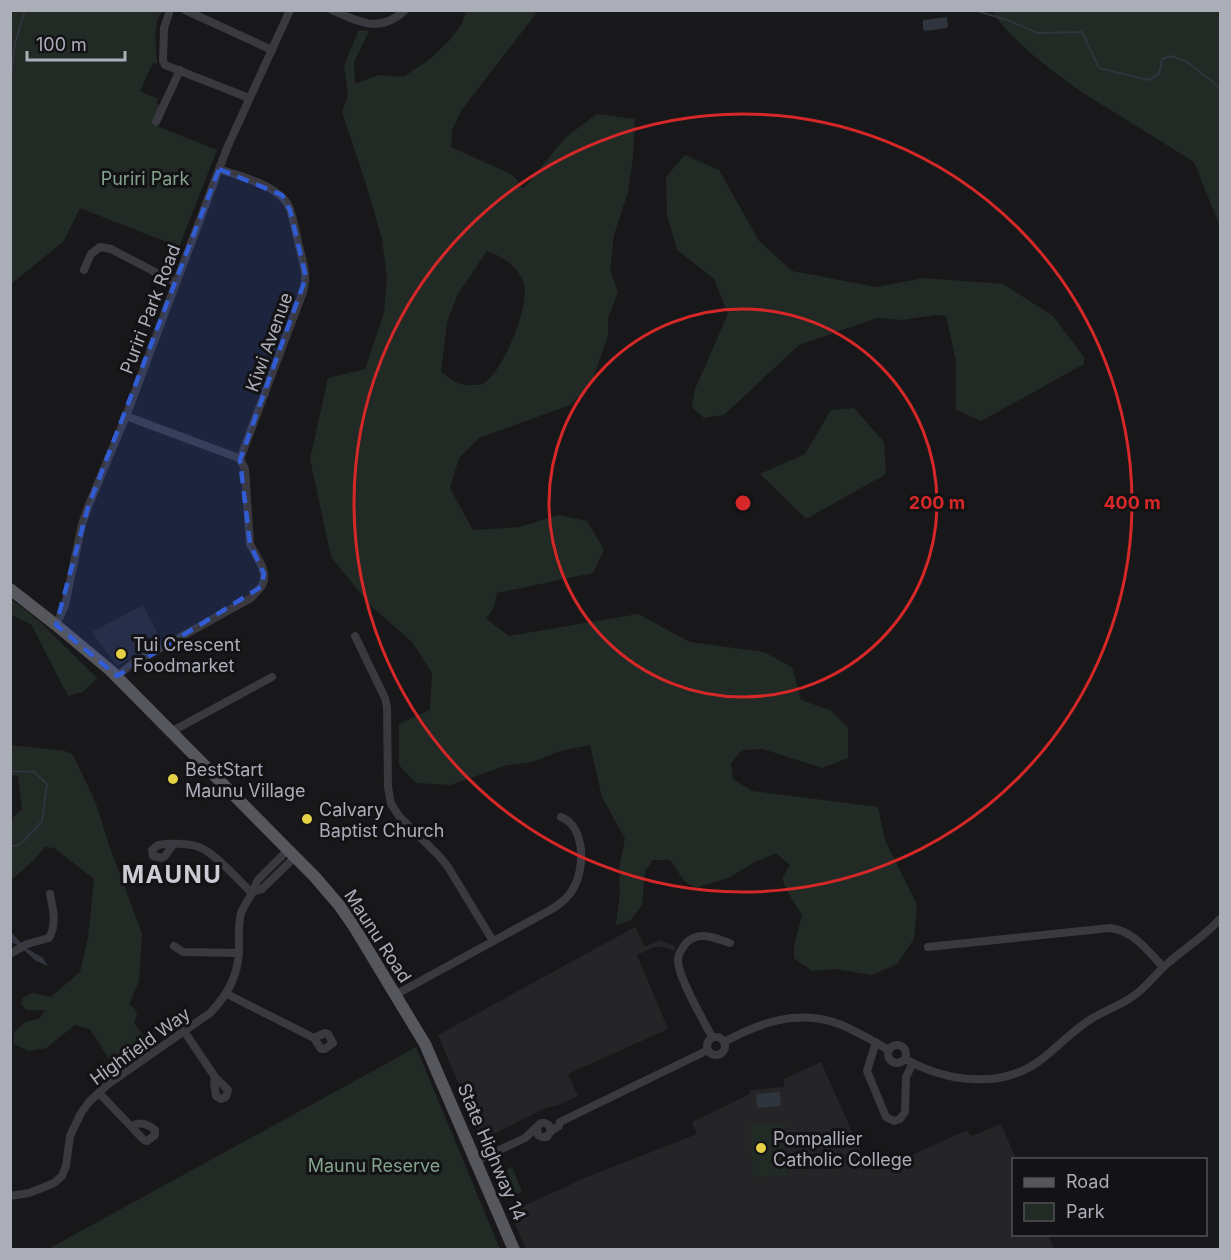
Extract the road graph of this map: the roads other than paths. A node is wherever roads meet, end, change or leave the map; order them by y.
1 (170, 10) edge
2 (185, 10) edge
3 (290, 10) edge
4 (332, 10) edge
5 (405, 10) edge
6 (272, 50) junction
7 (180, 70) junction
8 (249, 99) junction
9 (156, 122) dead end
10 (219, 169) junction
11 (84, 270) dead end
12 (176, 283) junction
13 (126, 416) junction
14 (240, 459) junction
15 (10, 589) edge
16 (56, 624) junction
17 (355, 636) dead end
18 (117, 676) junction
19 (272, 677) dead end
20 (171, 732) junction
21 (561, 817) dead end
22 (173, 845) dead end
23 (291, 854) junction
24 (253, 892) junction
25 (50, 894) dead end
26 (1221, 920) edge
27 (493, 941) junction
28 (730, 943) dead end
29 (174, 946) dead end
30 (928, 947) dead end
31 (238, 953) junction
32 (10, 954) edge
33 (1163, 967) junction
34 (227, 994) junction
35 (396, 995) junction
36 (184, 1031) junction
37 (712, 1037) junction
38 (314, 1038) dead end
39 (724, 1042) junction
40 (876, 1042) junction
41 (708, 1050) junction
42 (889, 1050) junction
43 (905, 1059) junction
44 (913, 1063) junction
45 (436, 1069) joint
46 (215, 1077) dead end
47 (99, 1093) junction
48 (132, 1126) dead end
49 (549, 1127) junction
50 (538, 1132) junction
51 (476, 1161) junction
52 (10, 1196) edge
53 (514, 1250) edge

1 - 7 street
2 - 6 street
3 - 6 street, Puriri Park Road
4 - 5 street
6 - 8 street, Puriri Park Road
7 - 8 street
7 - 9 street
8 - 10 street, Puriri Park Road
10 - 12 street, Puriri Park Road
10 - 14 street, Kiwi Avenue
11 - 12 street
12 - 13 street, Puriri Park Road
13 - 14 street
13 - 16 street, Puriri Park Road
14 - 18 street
15 - 16 main road, Maunu Road
16 - 18 main road, Maunu Road
17 - 27 street
18 - 20 main road, Maunu Road
19 - 20 street
20 - 23 main road, Maunu Road
21 - 27 street
22 - 24 street
23 - 24 street
23 - 35 main road, Maunu Road
24 - 31 street, Highfield Way
25 - 32 street
26 - 33 street
27 - 35 street
28 - 37 street
29 - 31 street
30 - 33 street
31 - 34 street, Highfield Way
33 - 44 street
34 - 36 street, Highfield Way
34 - 38 street
35 - 45 main road, Maunu Road
36 - 46 street
36 - 47 street, Highfield Way
37 - 39 street
37 - 41 street
39 - 40 street
39 - 41 street
40 - 42 street
40 - 44 street
41 - 49 street
42 - 43 street
42 - 43 street
43 - 44 street
45 - 51 main road, State Highway 14
47 - 48 street
47 - 52 street, Highfield Way
49 - 50 street
49 - 50 street
50 - 51 street
51 - 53 main road, State Highway 14

